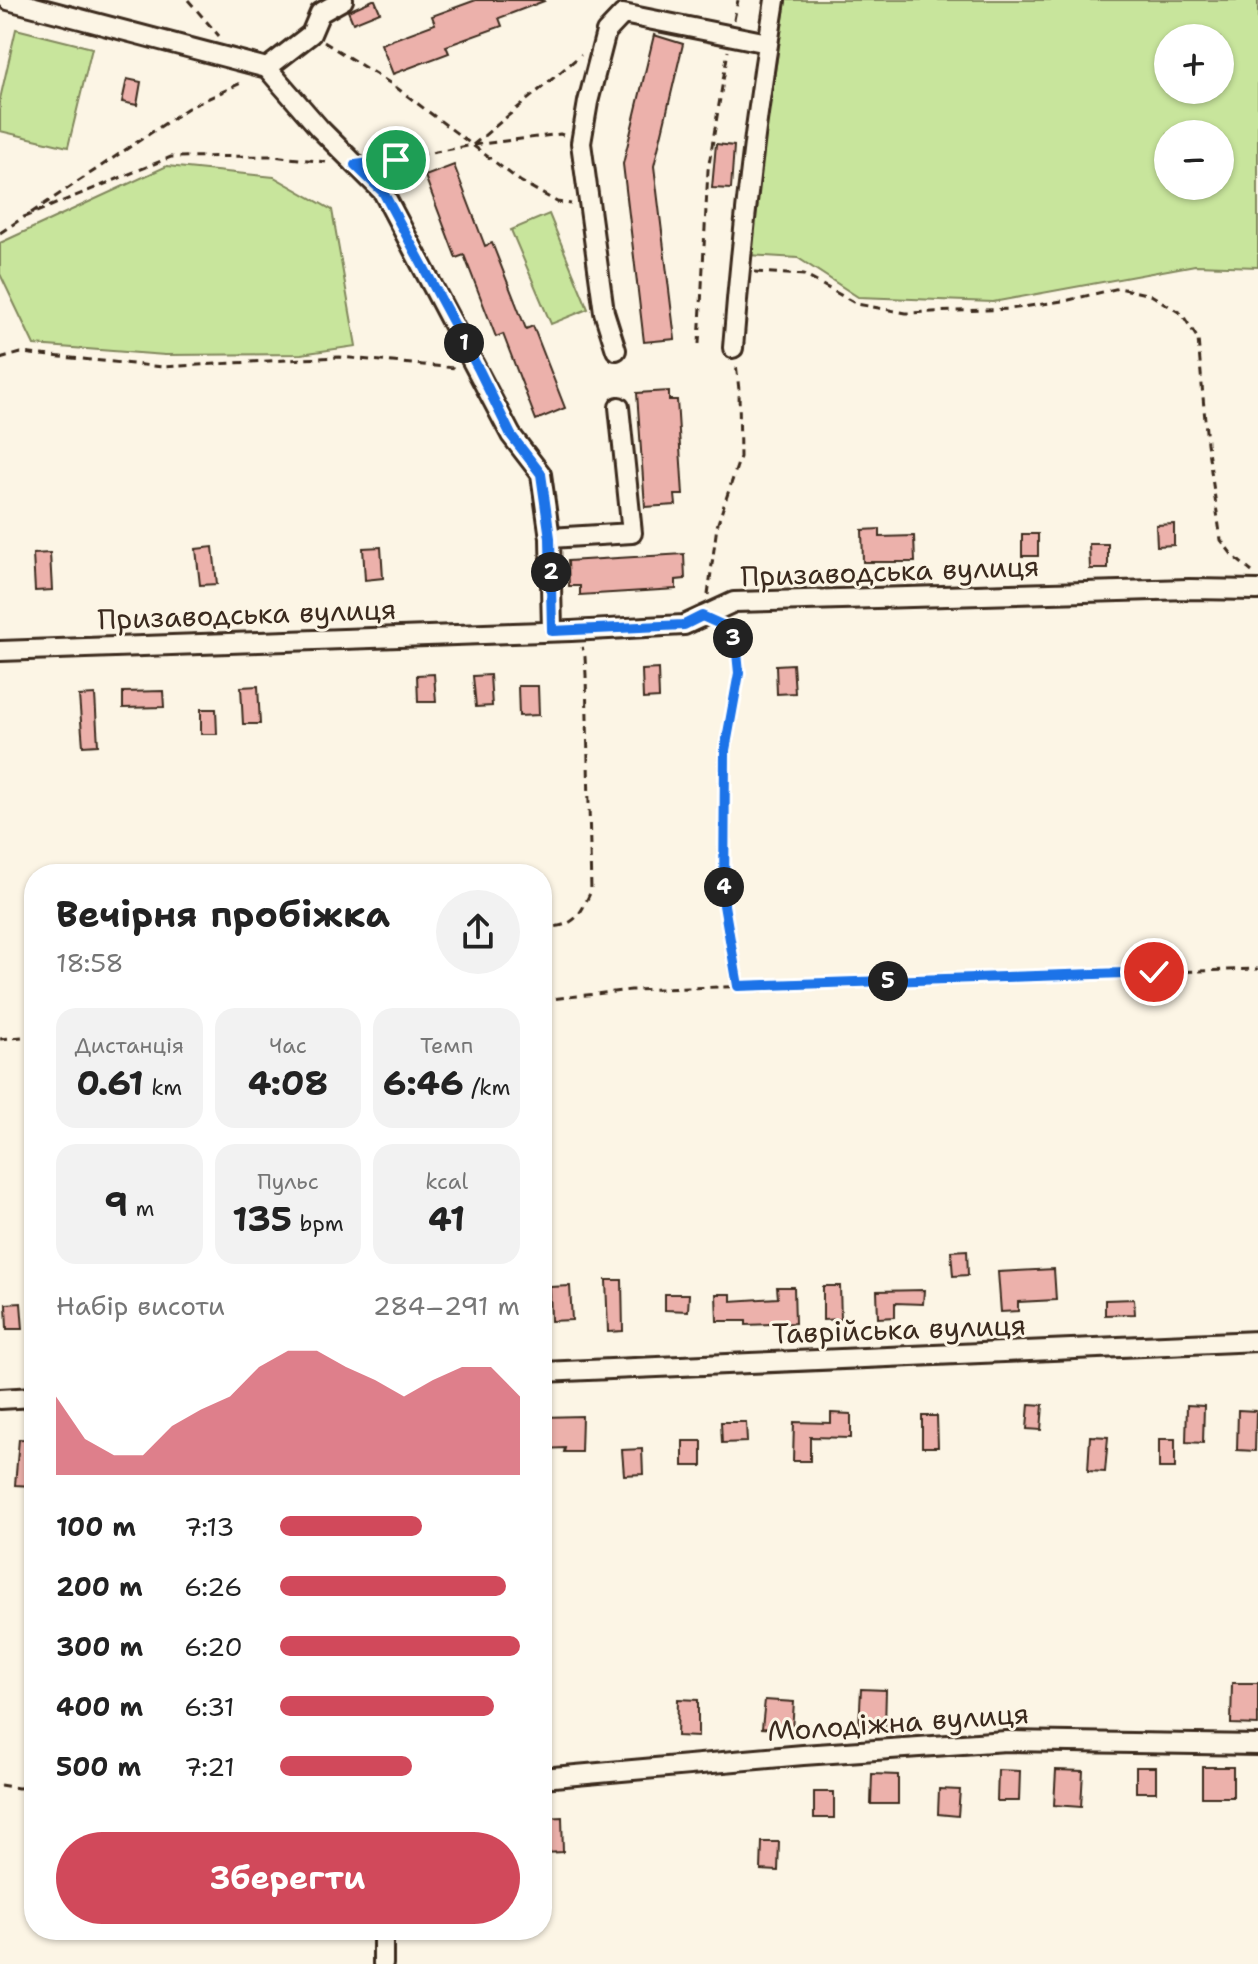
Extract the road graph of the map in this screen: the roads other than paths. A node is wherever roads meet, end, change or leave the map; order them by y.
1 (8, 0) edge
2 (343, 0) edge
3 (775, 0) edge
4 (319, 6) edge
5 (768, 43) junction
6 (267, 68) junction
7 (733, 348) road end
8 (616, 350) dead end
9 (619, 407) dead end
10 (550, 538) junction
11 (1258, 590) edge
12 (561, 631) junction
13 (0, 651) edge
14 (1258, 1341) edge
15 (552, 1372) edge
16 (24, 1398) edge
17 (0, 1399) edge
18 (1258, 1745) edge
19 (552, 1777) edge
20 (383, 1940) edge
21 (383, 1964) edge

1 - 6 street
2 - 4 street
3 - 5 street
4 - 6 street
5 - 7 street
5 - 8 street
6 - 10 street
9 - 10 street
10 - 12 street
11 - 12 street, Призаводська вулиця
12 - 13 street, Призаводська вулиця
14 - 15 street, Таврійська вулиця
16 - 17 street
18 - 19 street, Молодіжна вулиця
20 - 21 street

